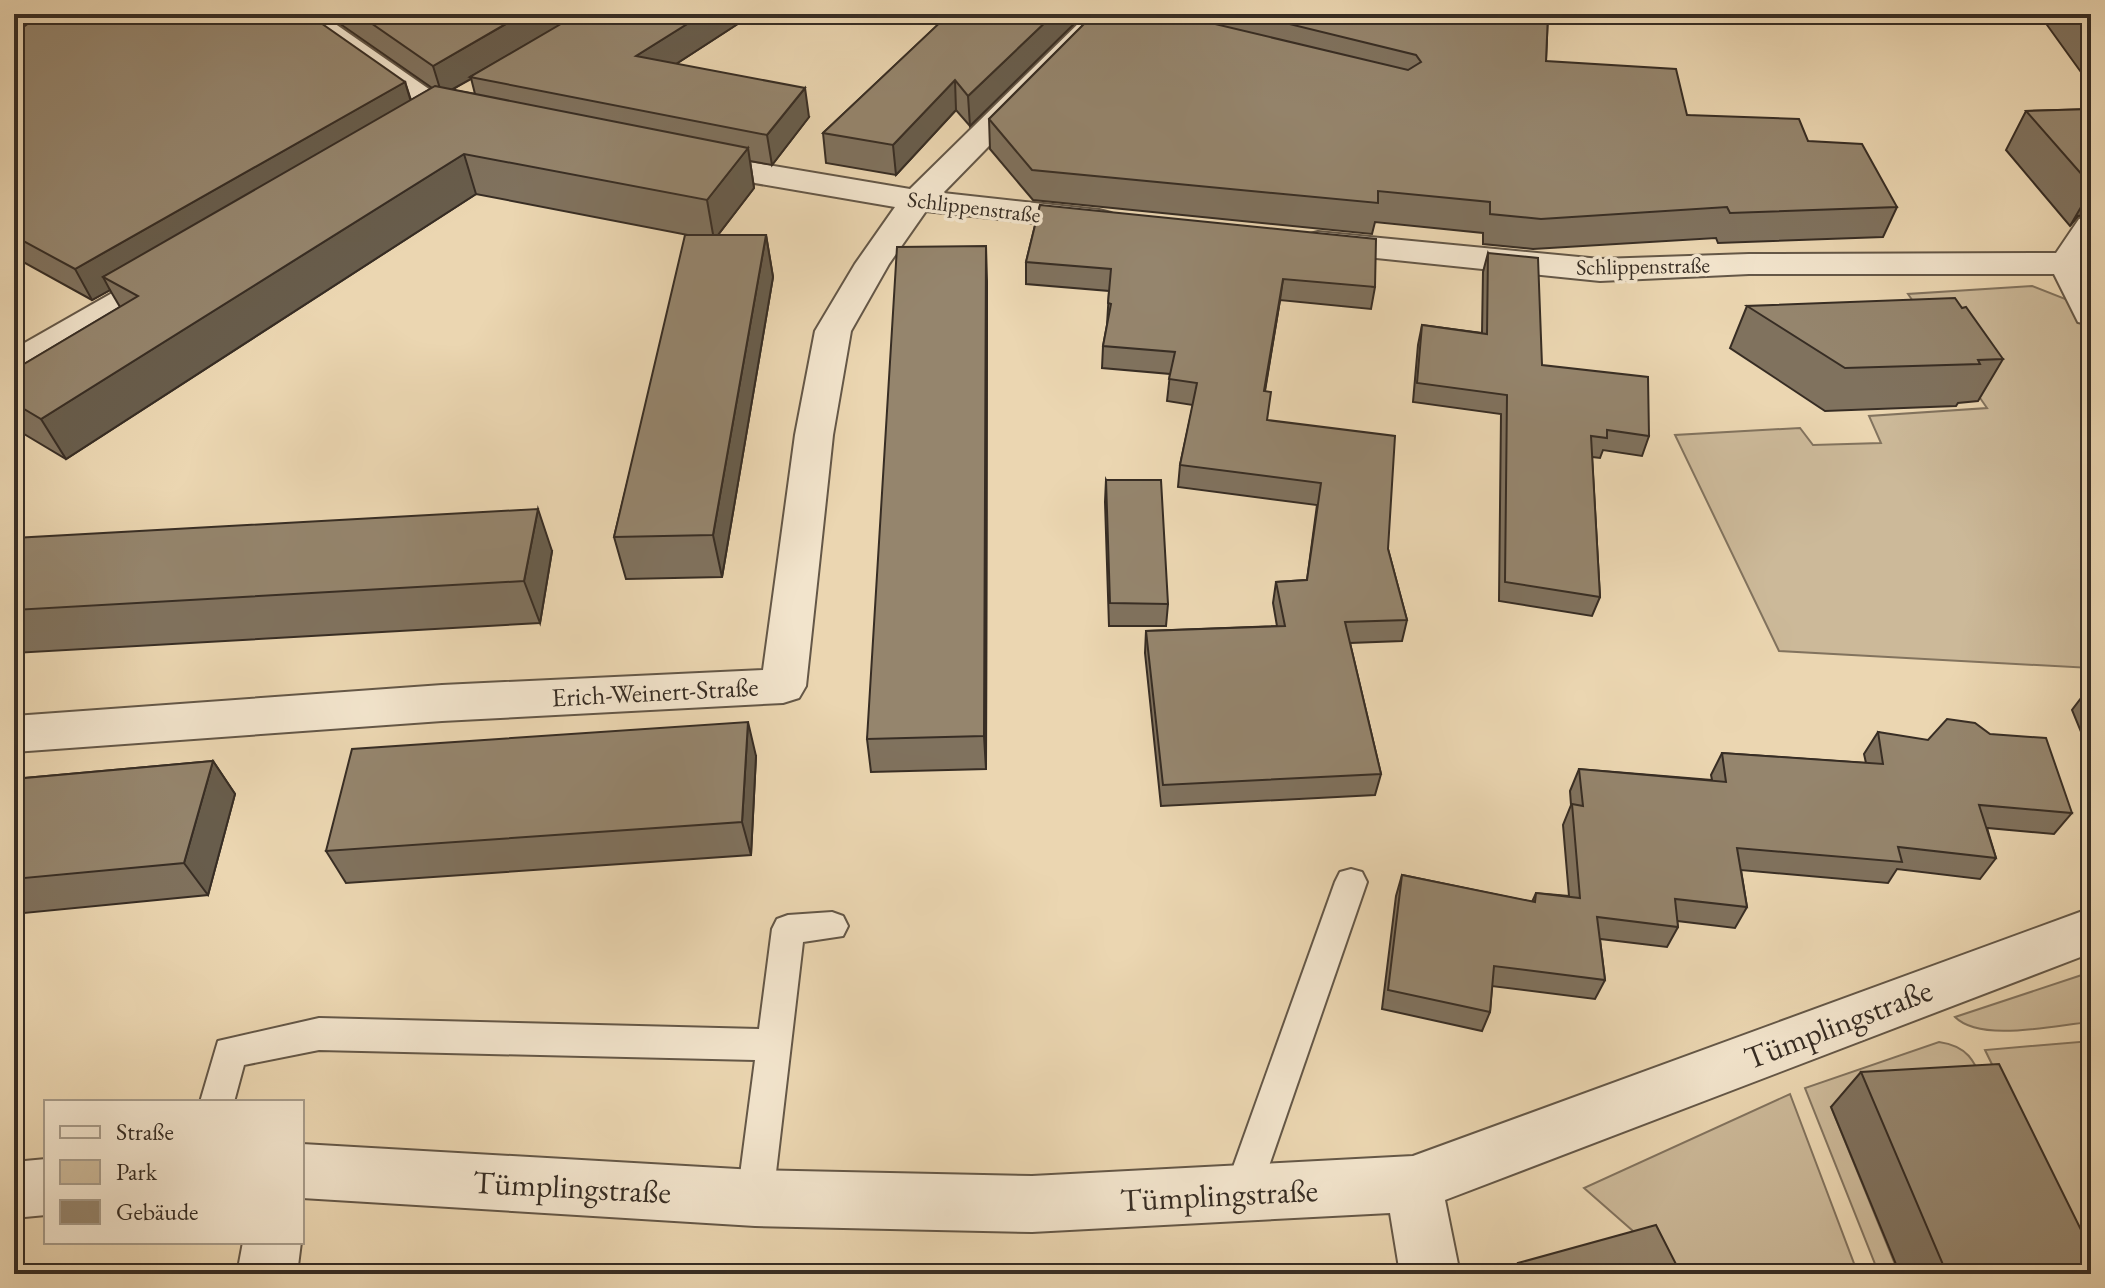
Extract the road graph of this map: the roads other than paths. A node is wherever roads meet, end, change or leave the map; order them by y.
1 (302, 14) edge
2 (1108, 17) edge
3 (478, 89) edge
4 (426, 118) junction
5 (501, 123) edge
6 (672, 158) edge
7 (916, 201) junction
8 (1126, 223) edge
9 (2091, 226) edge
10 (1284, 239) edge
11 (191, 261) edge
12 (2066, 263) junction
13 (2091, 314) edge
14 (14, 365) edge
15 (14, 734) edge
16 (1351, 882) dead end
17 (832, 926) dead end
18 (2091, 930) edge
19 (773, 1045) junction
20 (218, 1100) edge
21 (304, 1171) edge
22 (1413, 1184) junction
23 (44, 1187) edge
24 (14, 1190) edge
25 (1241, 1195) junction
26 (755, 1198) junction
27 (272, 1244) edge
28 (267, 1274) edge
29 (1430, 1274) edge

1 - 4 street
2 - 7 street
3 - 4 street
4 - 5 street
6 - 7 street, Schlippenstraße
7 - 8 street, Schlippenstraße
7 - 15 street, Erich-Weinert-Straße
9 - 12 street
10 - 12 street, Schlippenstraße
11 - 14 street
12 - 13 street
16 - 25 lane
17 - 19 lane
18 - 22 street, Tümplingstraße
19 - 20 lane
19 - 26 lane
21 - 26 street, Tümplingstraße
22 - 25 street, Tümplingstraße
22 - 29 street
23 - 24 street
25 - 26 street, Tümplingstraße
27 - 28 street

